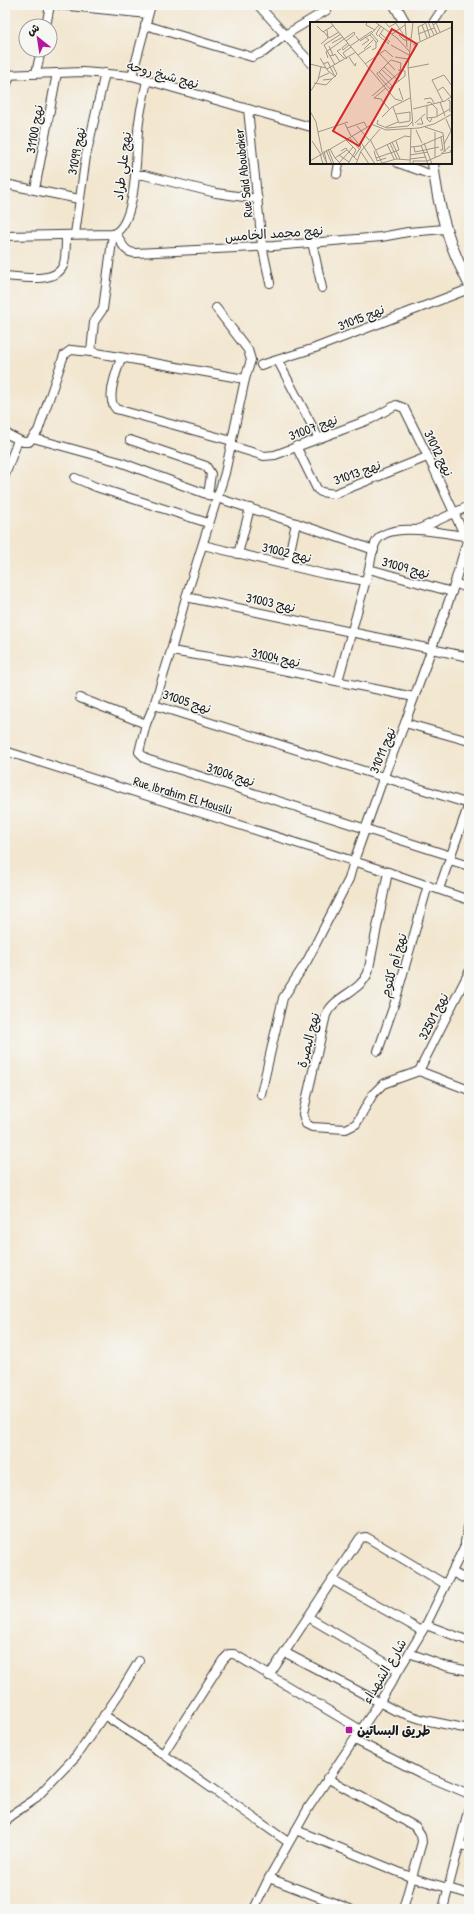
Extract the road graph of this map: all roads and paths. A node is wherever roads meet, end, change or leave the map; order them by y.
1 (50, 5) edge
2 (60, 5) edge
3 (151, 5) edge
4 (258, 5) edge
5 (329, 5) edge
6 (395, 5) edge
7 (445, 5) edge
8 (148, 14) junction
9 (48, 18) edge
10 (404, 22) edge
11 (434, 22) edge
12 (145, 25) junction
13 (285, 35) junction
14 (39, 58) edge
15 (310, 62) edge
16 (57, 72) junction
17 (36, 73) junction
18 (105, 73) junction
19 (8, 75) edge
20 (132, 76) junction
21 (146, 80) junction
22 (5, 90) edge
23 (248, 109) junction
24 (310, 127) edge
25 (339, 164) edge
26 (401, 164) edge
27 (433, 164) edge
28 (337, 174) dead end
29 (136, 175) junction
30 (435, 176) junction
31 (5, 184) edge
32 (35, 189) junction
33 (79, 199) junction
34 (258, 199) junction
35 (445, 229) junction
36 (115, 233) junction
37 (75, 234) junction
38 (66, 235) junction
39 (5, 236) edge
40 (312, 242) junction
41 (262, 245) junction
42 (5, 276) edge
43 (270, 283) dead end
44 (469, 284) edge
45 (322, 288) dead end
46 (469, 289) edge
47 (216, 308) dead end
48 (91, 352) junction
49 (121, 358) junction
50 (278, 361) junction
51 (261, 365) dead end
52 (245, 379) junction
53 (400, 405) joint
54 (5, 433) edge
55 (318, 437) junction
56 (33, 438) junction
57 (18, 440) junction
58 (130, 440) dead end
59 (232, 444) junction
60 (296, 446) junction
61 (427, 457) junction
62 (5, 475) edge
63 (74, 478) dead end
64 (208, 494) junction
65 (217, 498) junction
66 (469, 506) edge
67 (250, 508) junction
68 (455, 512) junction
69 (208, 523) junction
70 (296, 523) junction
71 (419, 530) junction
72 (467, 540) edge
73 (203, 545) junction
74 (374, 550) junction
75 (238, 554) junction
76 (287, 565) junction
77 (369, 569) junction
78 (366, 581) junction
79 (455, 583) junction
80 (469, 589) edge
81 (452, 592) junction
82 (186, 597) junction
83 (350, 631) junction
84 (432, 648) junction
85 (171, 651) junction
86 (469, 657) edge
87 (338, 681) junction
88 (414, 697) junction
89 (80, 698) dead end
90 (154, 705) junction
91 (405, 723) junction
92 (146, 724) junction
93 (469, 740) edge
94 (5, 751) edge
95 (384, 776) junction
96 (469, 804) edge
97 (366, 828) junction
98 (451, 858) junction
99 (354, 861) junction
100 (469, 866) edge
101 (388, 872) junction
102 (428, 885) junction
103 (439, 889) junction
104 (469, 900) edge
105 (469, 972) edge
106 (378, 1051) dead end
107 (419, 1071) junction
108 (469, 1090) edge
109 (261, 1094) dead end
110 (469, 1523) edge
111 (469, 1537) edge
112 (464, 1545) junction
113 (452, 1572) junction
114 (332, 1580) junction
115 (469, 1581) edge
116 (445, 1584) junction
117 (308, 1617) junction
118 (424, 1628) junction
119 (469, 1641) edge
120 (286, 1653) junction
121 (409, 1653) junction
122 (139, 1661) dead end
123 (398, 1670) junction
124 (469, 1672) edge
125 (269, 1676) junction
126 (379, 1703) junction
127 (104, 1715) junction
128 (469, 1729) edge
129 (361, 1730) junction
130 (355, 1740) junction
131 (163, 1754) junction
132 (328, 1778) junction
133 (469, 1794) edge
134 (469, 1807) edge
135 (468, 1821) edge
136 (5, 1823) edge
137 (296, 1830) junction
138 (288, 1842) junction
139 (465, 1846) edge
140 (269, 1878) junction
141 (413, 1878) junction
142 (449, 1888) junction
143 (469, 1894) edge
144 (254, 1909) edge
145 (350, 1909) edge
146 (403, 1909) edge
147 (443, 1909) edge

1 - 9 street
2 - 8 street
3 - 8 street
4 - 13 street
5 - 13 street
6 - 10 main road
7 - 11 street
8 - 12 street
12 - 13 street
12 - 20 street
13 - 15 street
14 - 17 street
16 - 17 street, نهج شيخ روحه
16 - 18 street, نهج شيخ روحه
16 - 32 street, نهج 31100
17 - 19 street, نهج شيخ روحه
18 - 20 street, نهج شيخ روحه
18 - 33 street, نهج 31099
19 - 22 street
20 - 21 street, نهج شيخ روحه
21 - 23 street, نهج شيخ روحه
21 - 29 street, نهج علي طراد
23 - 24 street, نهج شيخ روحه
23 - 34 street, Rue Said Aboubaker
25 - 28 street
26 - 30 street
27 - 30 main road
29 - 34 street
29 - 36 street, نهج علي طراد
30 - 35 main road
31 - 32 street
32 - 33 street
33 - 37 street, نهج 31099
34 - 41 street, Rue Said Aboubaker
35 - 40 street, نهج محمد الخامس
35 - 44 main road
36 - 37 street
36 - 41 street, نهج محمد الخامس
36 - 48 street
37 - 38 street
38 - 39 street
38 - 42 street
40 - 41 street, نهج محمد الخامس
40 - 45 street
41 - 43 street, Rue Said Aboubaker
46 - 50 street, نهج 31015
47 - 52 street
48 - 49 street
48 - 56 street
49 - 52 street
49 - 59 street, نهج 31007
50 - 51 street, نهج 31015
50 - 55 street
52 - 59 street
53 - 55 street, نهج 31007
53 - 61 street, نهج 31012
54 - 57 street
55 - 60 street, نهج 31007
56 - 57 street
56 - 64 street
57 - 62 street
58 - 64 street
59 - 60 street, نهج 31007
59 - 65 street
60 - 61 street, نهج 31013
61 - 68 street, نهج 31012
63 - 69 street
64 - 65 street
65 - 67 street
65 - 69 street
66 - 68 street
67 - 70 street
67 - 75 street
68 - 71 street
68 - 72 street, نهج 31012
69 - 73 street
70 - 74 street
70 - 76 street
71 - 72 street
71 - 74 street, نهج 31009
72 - 79 street
73 - 75 street, نهج 31002
73 - 82 street
74 - 77 street, نهج 31009
75 - 76 street, نهج 31002
76 - 78 street, نهج 31002
77 - 78 street
77 - 81 street, نهج 31009
78 - 83 street
79 - 80 street
79 - 81 street
81 - 84 street
82 - 83 street, نهج 31003
82 - 85 street, نهج 31005
83 - 84 street, نهج 31003
83 - 87 street
84 - 86 street, نهج 31003
84 - 88 street, نهج 31011
85 - 87 street, نهج 31004
85 - 90 street, نهج 31005
87 - 88 street, نهج 31004
88 - 91 street, نهج 31011
89 - 92 street
90 - 92 street, نهج 31006
90 - 95 street, نهج 31005
91 - 93 street
91 - 95 street, نهج 31011
92 - 97 street, نهج 31006
94 - 99 street, Rue Ibrahim El Mousili
95 - 96 street, نهج 31005
95 - 97 street, نهج 31011
96 - 98 street
97 - 98 street
97 - 99 street, نهج 31011
98 - 100 street
98 - 103 street
99 - 101 street, Rue Ibrahim El Mousili
99 - 109 street, نهج 31011
101 - 102 street, Rue Ibrahim El Mousili
101 - 107 street, نهج البصرة
102 - 103 street, Rue Ibrahim El Mousili
102 - 106 street, نهج أم كلثوم
103 - 104 street, Rue Ibrahim El Mousili
105 - 107 street, نهج 32501
107 - 108 street
110 - 112 street
111 - 112 street
112 - 113 street, شارع الشهداء
113 - 115 street
113 - 116 street, شارع الشهداء
114 - 116 street
114 - 117 street
114 - 118 street
116 - 118 street, شارع الشهداء
117 - 120 street
117 - 123 street
118 - 119 street
118 - 121 street, شارع الشهداء
120 - 125 street
120 - 126 street
121 - 123 street, شارع الشهداء
121 - 124 street
122 - 127 street
123 - 126 street, شارع الشهداء
125 - 129 street
125 - 131 street
126 - 128 street
126 - 129 street, شارع الشهداء
127 - 131 street
127 - 136 street
129 - 130 street, شارع الشهداء
130 - 132 street, شارع الشهداء
130 - 133 street
131 - 138 street
132 - 137 street, شارع الشهداء
132 - 141 street
134 - 135 street
135 - 139 street
137 - 138 street, شارع الشهداء
137 - 141 street
138 - 140 street, شارع الشهداء
139 - 142 street
140 - 144 street, شارع الشهداء
140 - 145 street
141 - 142 street
141 - 146 street
142 - 143 street
142 - 147 street

